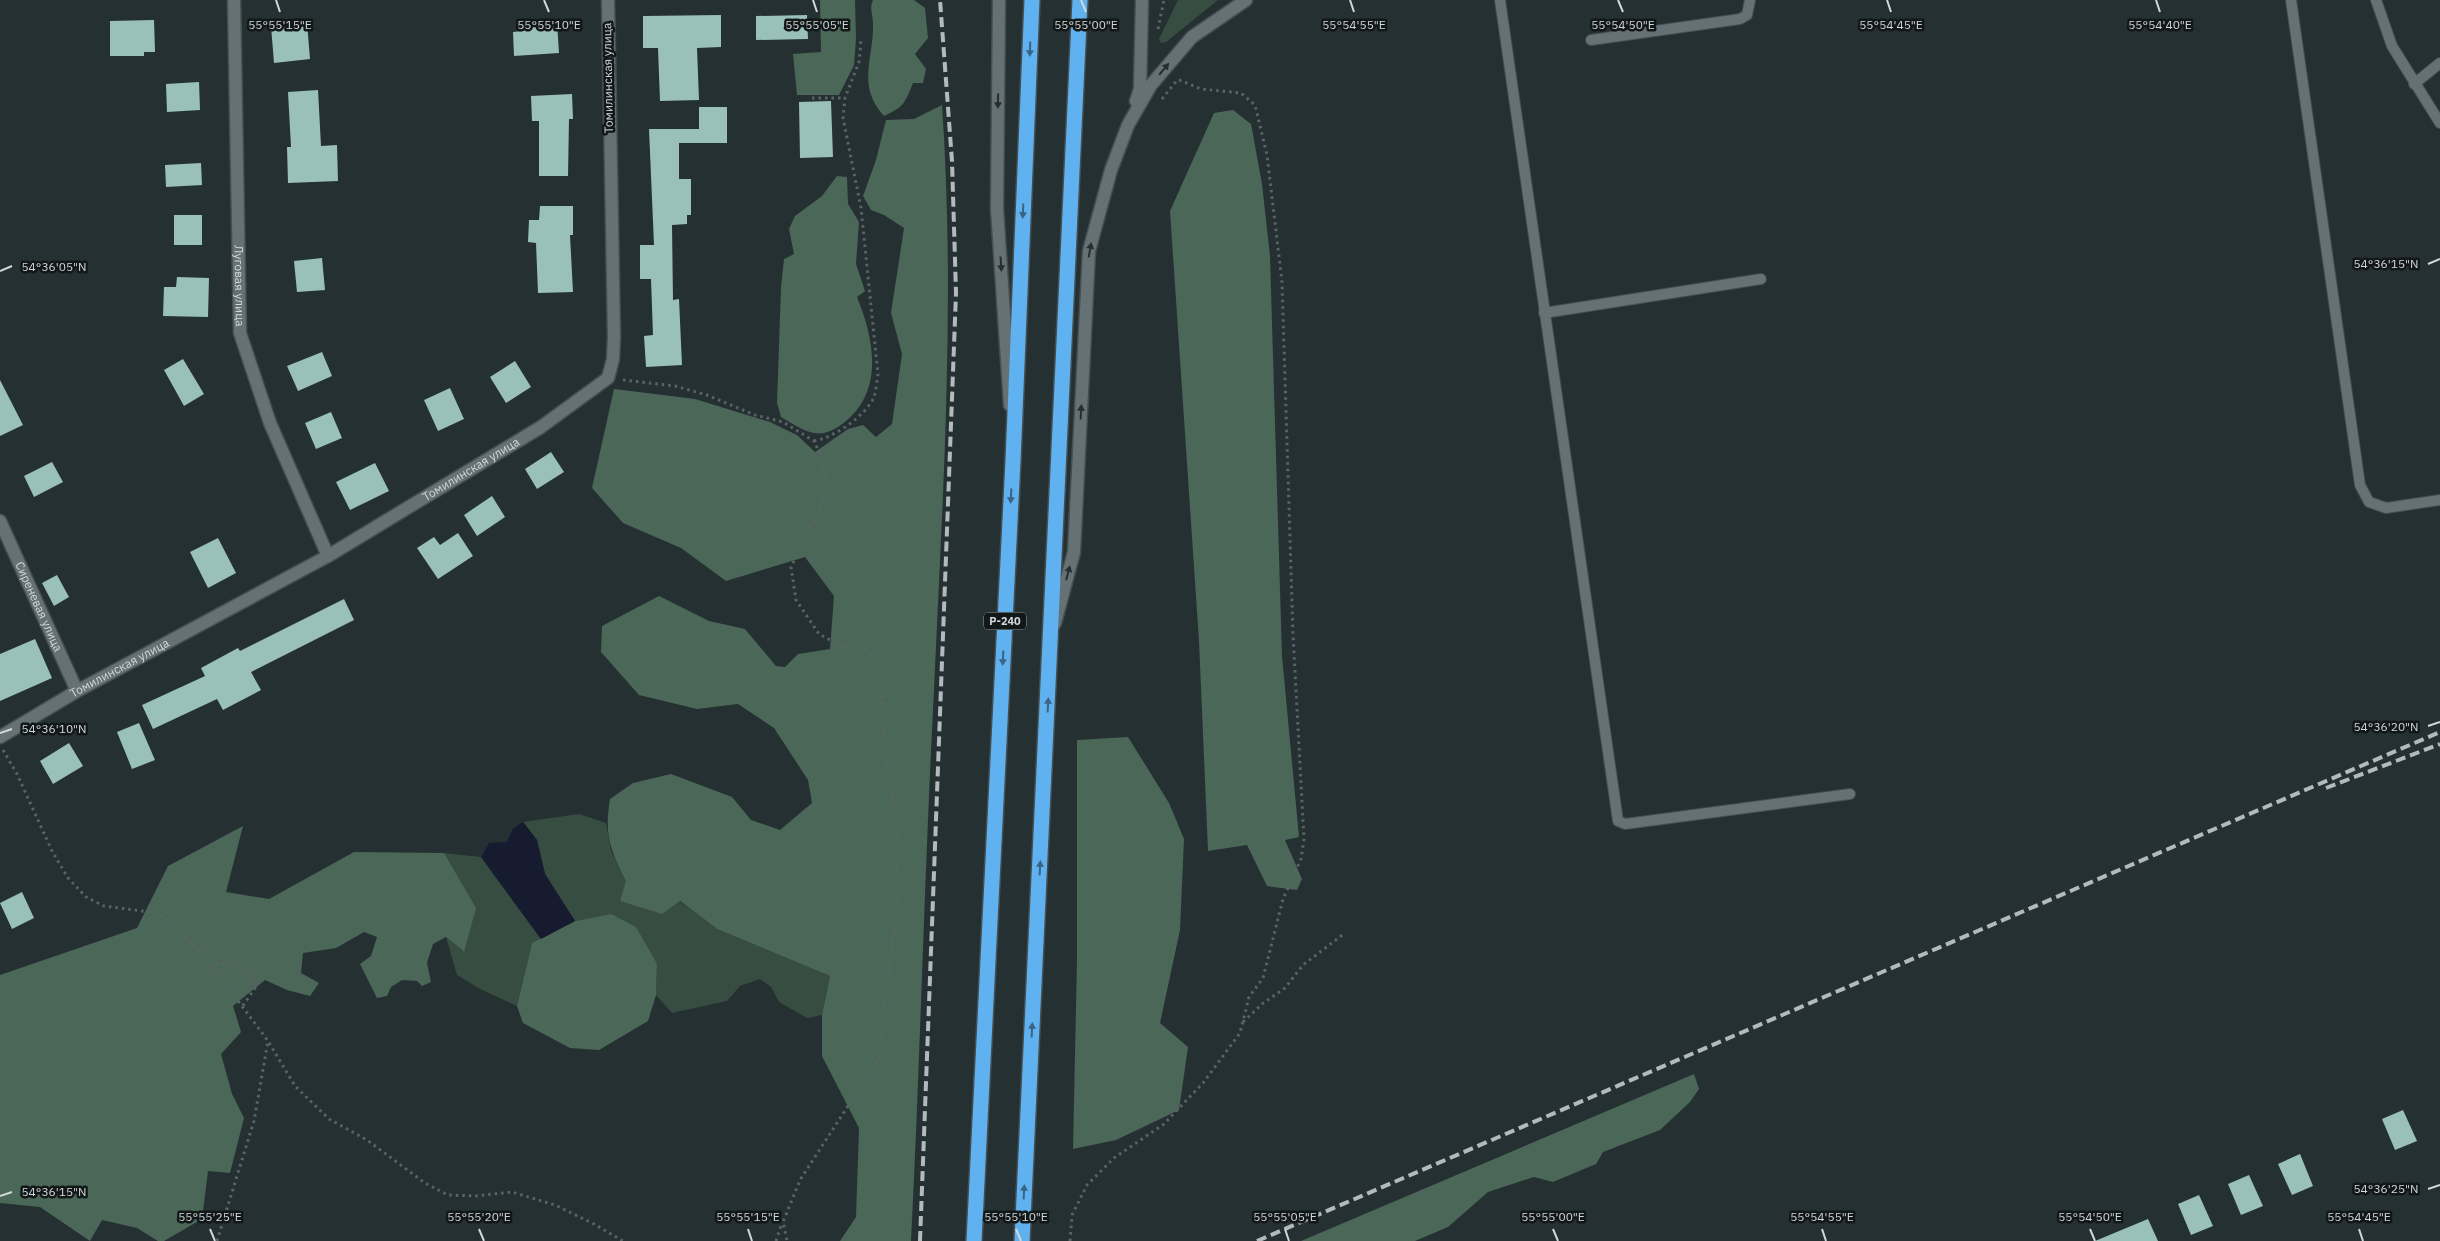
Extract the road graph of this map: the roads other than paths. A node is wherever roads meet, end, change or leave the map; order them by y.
1 (234, 0) edge
2 (608, 0) edge
3 (999, 0) edge
4 (1032, 0) edge
5 (1080, 0) edge
6 (1142, 0) edge
7 (1246, 0) edge
8 (1500, 0) edge
9 (1750, 0) edge
10 (2291, 0) edge
11 (2376, 0) edge
12 (1592, 40) dead end
13 (2440, 63) edge
14 (2414, 84) junction
15 (2440, 123) edge
16 (1128, 125) junction
17 (1761, 279) dead end
18 (1544, 312) junction
19 (1013, 460) junction
20 (2440, 500) edge
21 (0, 521) edge
22 (328, 556) junction
23 (1051, 637) junction
24 (76, 692) junction
25 (0, 737) edge
26 (1850, 794) dead end
27 (974, 1241) edge
28 (1022, 1241) edge

1 - 22 street, Луговая улица
2 - 22 street, Томилинская улица
3 -> 19 street
4 -> 19 highway, Р-240
5 - 23 highway
6 - 16 street
16 -> 7 street
8 - 18 lane
9 - 12 lane
10 - 20 lane
11 - 14 lane
13 - 14 lane
14 - 15 lane
23 -> 16 street
17 - 18 lane
18 - 26 lane
19 -> 27 highway, Р-240
21 - 24 street, Сиреневая улица
22 - 24 street, Томилинская улица
28 -> 23 highway
24 - 25 street, Томилинская улица

